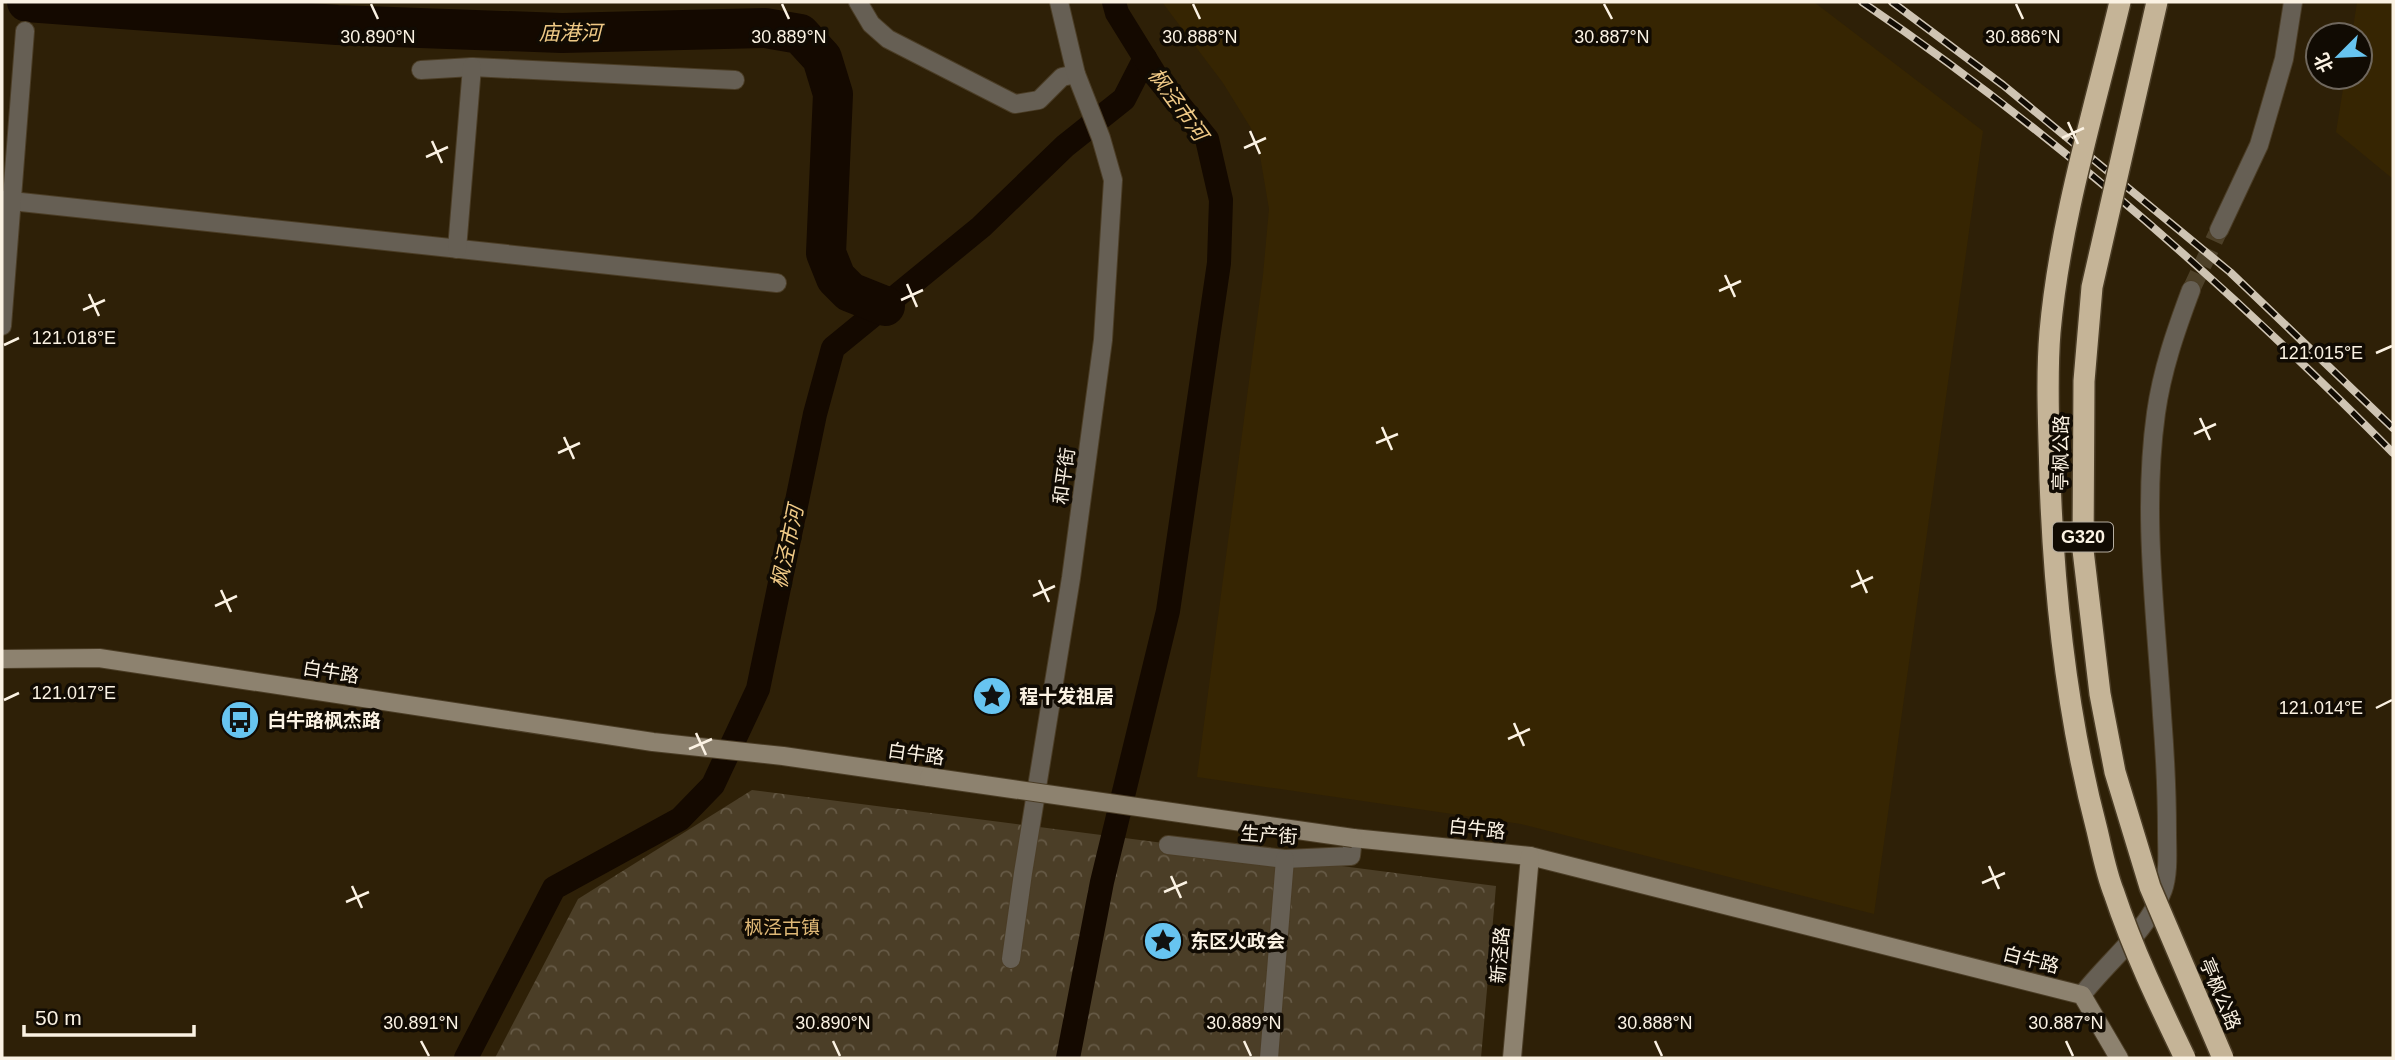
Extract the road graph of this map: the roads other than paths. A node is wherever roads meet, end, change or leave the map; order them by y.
1 (858, 2) edge
2 (1059, 2) edge
3 (2120, 2) edge
4 (2157, 2) edge
5 (2293, 2) edge
6 (25, 31) dead end
7 (472, 67) junction
8 (421, 70) dead end
9 (1076, 74) junction
10 (735, 80) dead end
11 (7, 201) edge
12 (2219, 230) tunnel mouth
13 (457, 249) junction
14 (777, 283) dead end
15 (2190, 290) tunnel mouth
16 (2, 326) edge
17 (2, 659) edge
18 (1353, 838) junction
19 (1168, 845) dead end
20 (1530, 856) junction
21 (1285, 859) junction
22 (1012, 959) dead end
23 (2082, 995) junction
24 (1269, 1058) edge
25 (1512, 1058) edge
26 (2119, 1058) edge
27 (2185, 1058) edge
28 (2223, 1058) edge

1 - 9 street
2 - 9 street, 和平街
3 - 27 highway, 亭枫公路 / G320, bridge
4 - 28 highway, 亭枫公路 / G320, bridge
5 - 12 street
6 - 11 street
7 - 8 street
7 - 10 street
7 - 13 street
9 - 22 street, 和平街
11 - 13 street
11 - 16 street
13 - 14 street
15 - 23 street
17 - 18 street, 白牛路, bridge
18 - 20 street, 白牛路
18 - 21 street, 生产街
19 - 21 street, 生产街
20 - 23 street, 白牛路
20 - 25 street, 新泾路
21 - 24 street
23 - 26 street

